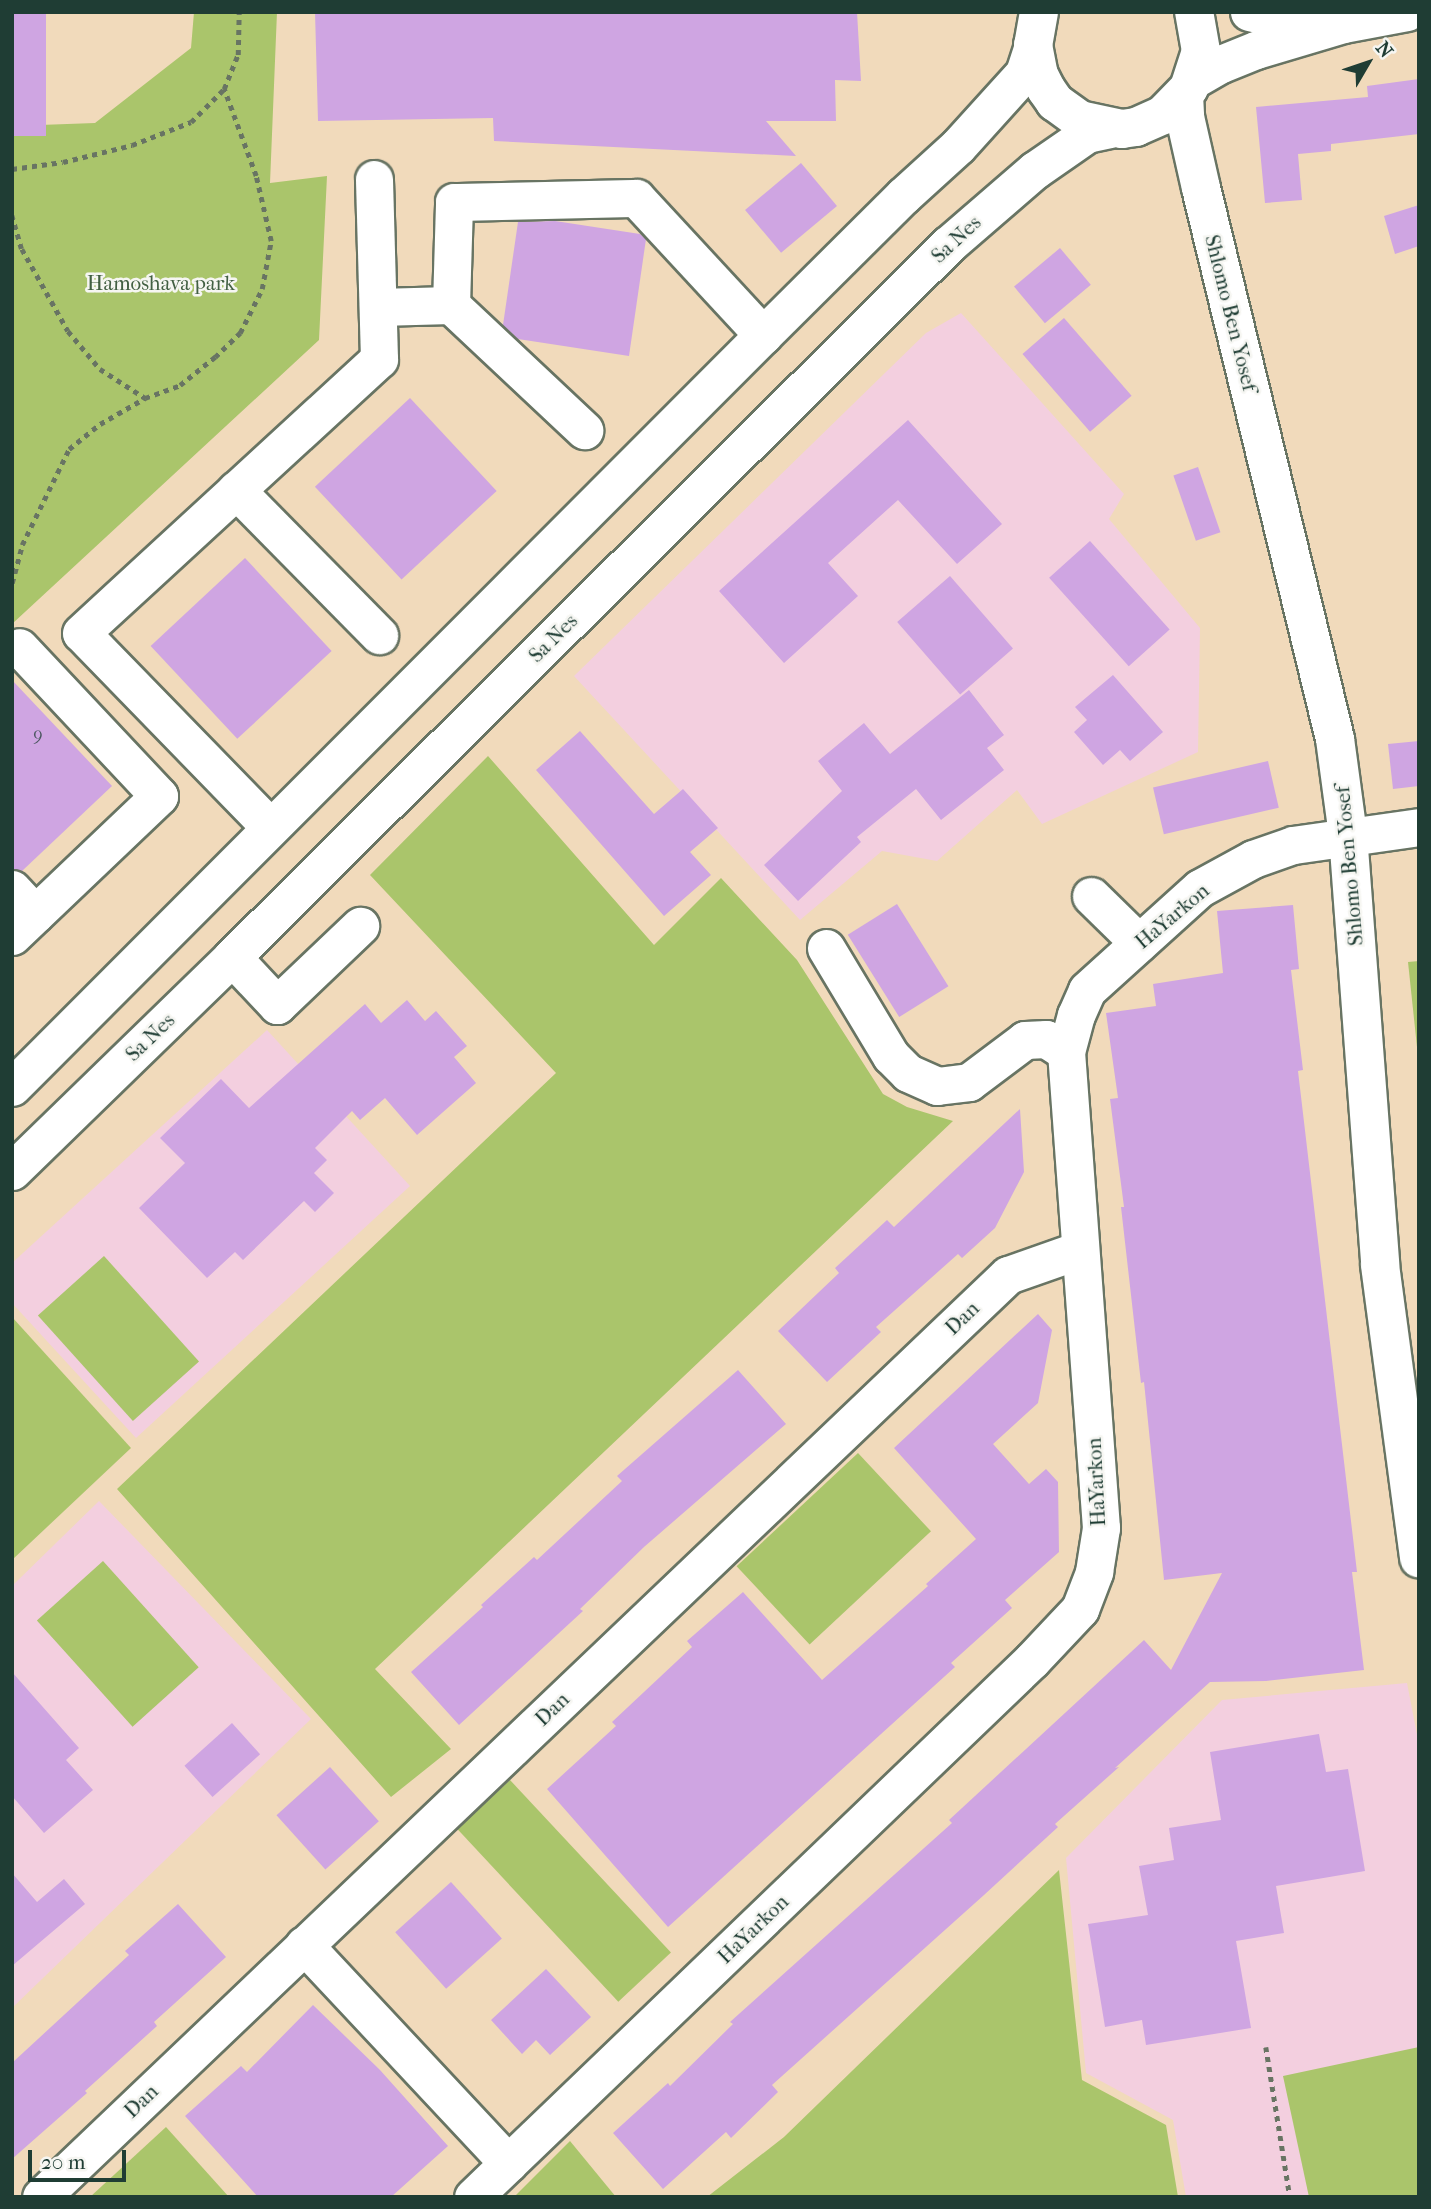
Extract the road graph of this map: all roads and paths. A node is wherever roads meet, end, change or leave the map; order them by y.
1 (239, 12) edge
2 (1194, 12) edge
3 (1249, 12) edge
4 (1407, 12) edge
5 (1343, 24) junction
6 (1036, 29) edge
7 (1189, 88) junction
8 (224, 89) junction
9 (1116, 129) junction
10 (12, 169) edge
11 (374, 179) dead end
12 (1200, 188) junction
13 (12, 215) edge
14 (451, 305) junction
15 (378, 307) junction
16 (763, 335) junction
17 (145, 398) junction
18 (584, 430) dead end
19 (236, 490) junction
20 (12, 583) edge
21 (379, 635) dead end
22 (19, 647) dead end
23 (269, 826) junction
24 (1419, 827) edge
25 (1348, 835) junction
26 (1091, 896) dead end
27 (20, 913) edge
28 (360, 926) dead end
29 (1139, 943) junction
30 (826, 948) dead end
31 (232, 957) junction
32 (1066, 1052) junction
33 (12, 1087) edge
34 (12, 1171) edge
35 (1079, 1250) junction
36 (1419, 1558) edge
37 (304, 1945) junction
38 (1266, 2047) dead end
39 (508, 2163) junction
40 (41, 2197) edge
41 (473, 2197) edge
42 (1290, 2197) edge

1 - 8 path
2 - 7 main road, Shlomo Ben Yosef
3 - 5 street
4 - 5 street
5 - 7 street
6 - 9 main road, Shlomo Ben Yosef
6 - 16 street
7 - 9 main road
7 - 12 main road, Shlomo Ben Yosef
8 - 10 path
8 - 17 path
9 - 12 main road, Shlomo Ben Yosef
9 - 31 street, Sa Nes
11 - 15 street
12 - 25 main road, Shlomo Ben Yosef
13 - 17 path
14 - 15 street
14 - 16 street
14 - 18 street
15 - 19 street
16 - 23 street
17 - 20 path
19 - 21 street
19 - 23 street
22 - 27 street
23 - 33 street
24 - 25 street, HaYarkon
25 - 29 street, HaYarkon
25 - 36 main road, Shlomo Ben Yosef
26 - 29 street
28 - 31 street
29 - 32 street, HaYarkon
30 - 32 street
31 - 34 street, Sa Nes
32 - 35 street, HaYarkon
35 - 37 street, Dan
35 - 39 street, HaYarkon
37 - 39 street
37 - 40 street, Dan
38 - 42 path
39 - 41 street, HaYarkon

